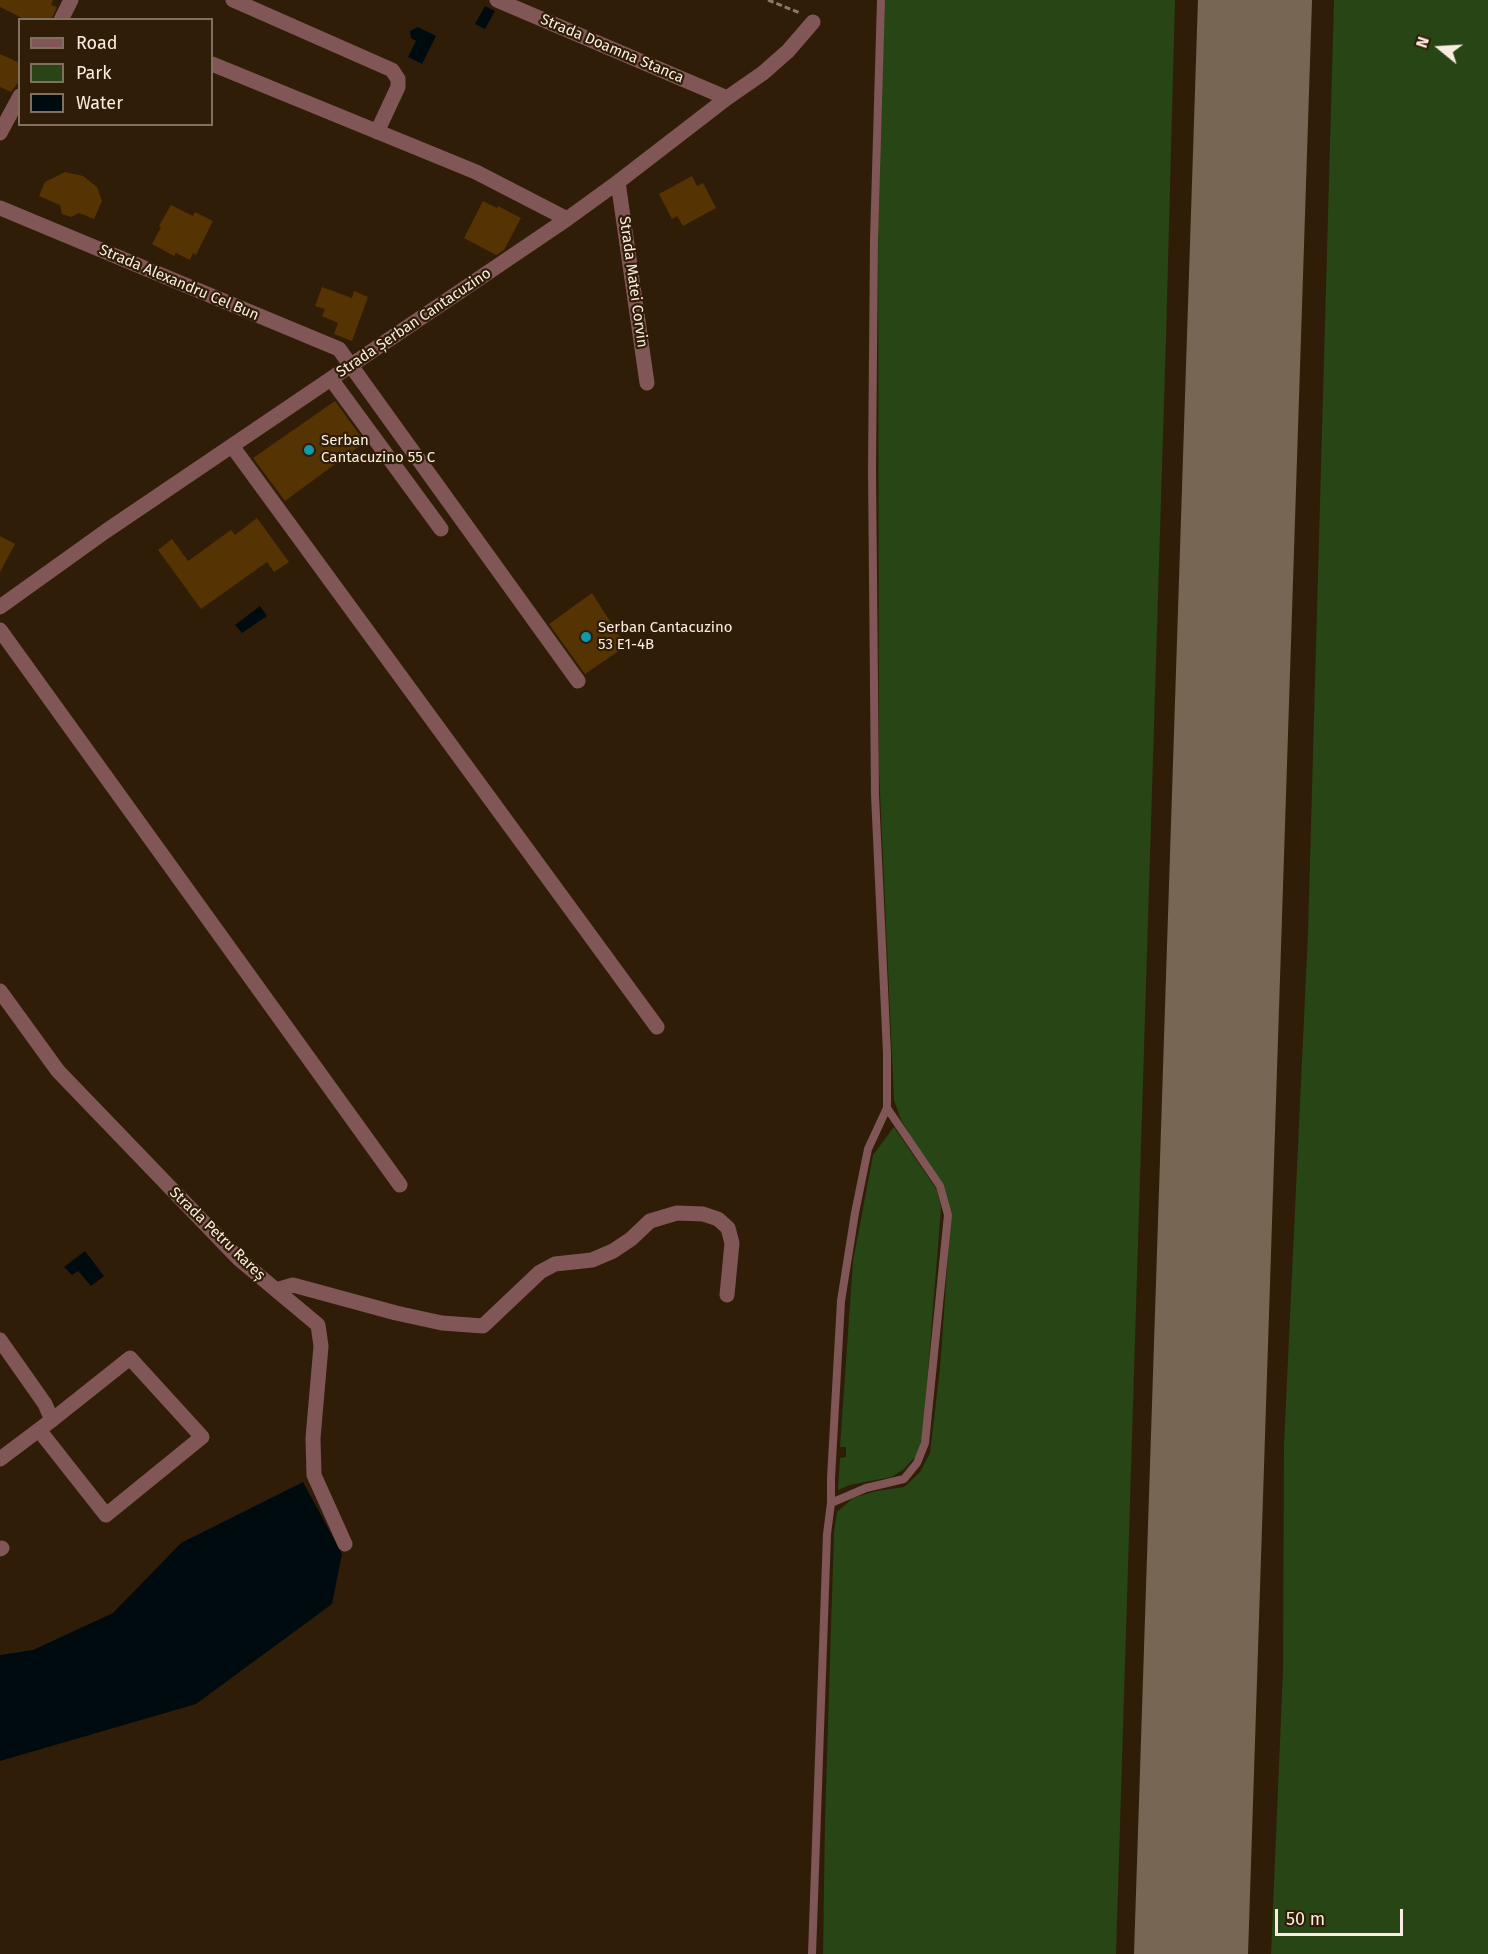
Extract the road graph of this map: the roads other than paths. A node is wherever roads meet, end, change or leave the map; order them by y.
1 (71, 0) edge
2 (233, 0) edge
3 (497, 0) edge
4 (881, 0) edge
5 (62, 18) edge
6 (813, 22) road end
7 (213, 64) edge
8 (18, 98) edge
9 (727, 98) junction
10 (4, 116) edge
11 (377, 132) junction
12 (0, 133) edge
13 (618, 182) junction
14 (0, 208) edge
15 (567, 219) junction
16 (351, 366) junction
17 (331, 379) junction
18 (647, 383) dead end
19 (232, 446) junction
20 (441, 529) dead end
21 (0, 607) edge
22 (0, 630) edge
23 (578, 681) dead end
24 (0, 991) edge
25 (657, 1027) dead end
26 (887, 1108) junction
27 (400, 1185) dead end
28 (276, 1290) junction
29 (727, 1295) dead end
30 (0, 1340) edge
31 (52, 1420) junction
32 (39, 1430) junction
33 (0, 1459) edge
34 (831, 1503) junction
35 (345, 1544) dead end
36 (812, 1954) edge

1 - 5 street
2 - 11 street
3 - 9 street, Strada Doamna Stanca
4 - 26 lane
6 - 9 street, Strada Șerban Cantacuzino
7 - 11 street
8 - 10 street
9 - 13 street, Strada Șerban Cantacuzino
10 - 12 street
11 - 15 street
13 - 15 street, Strada Șerban Cantacuzino
13 - 18 street, Strada Matei Corvin
14 - 16 street, Strada Alexandru Cel Bun
15 - 16 street, Strada Șerban Cantacuzino
16 - 17 street, Strada Șerban Cantacuzino
16 - 23 street, Strada Alexandru Cel Bun
17 - 19 street, Strada Șerban Cantacuzino
17 - 20 street
19 - 21 street, Strada Șerban Cantacuzino
19 - 25 street
22 - 27 street
24 - 28 street, Strada Petru Rareș
26 - 34 lane
26 - 34 lane
28 - 29 street
28 - 35 street, Strada Petru Rareș
30 - 31 street
31 - 32 street
31 - 32 street
32 - 33 street
34 - 36 lane

